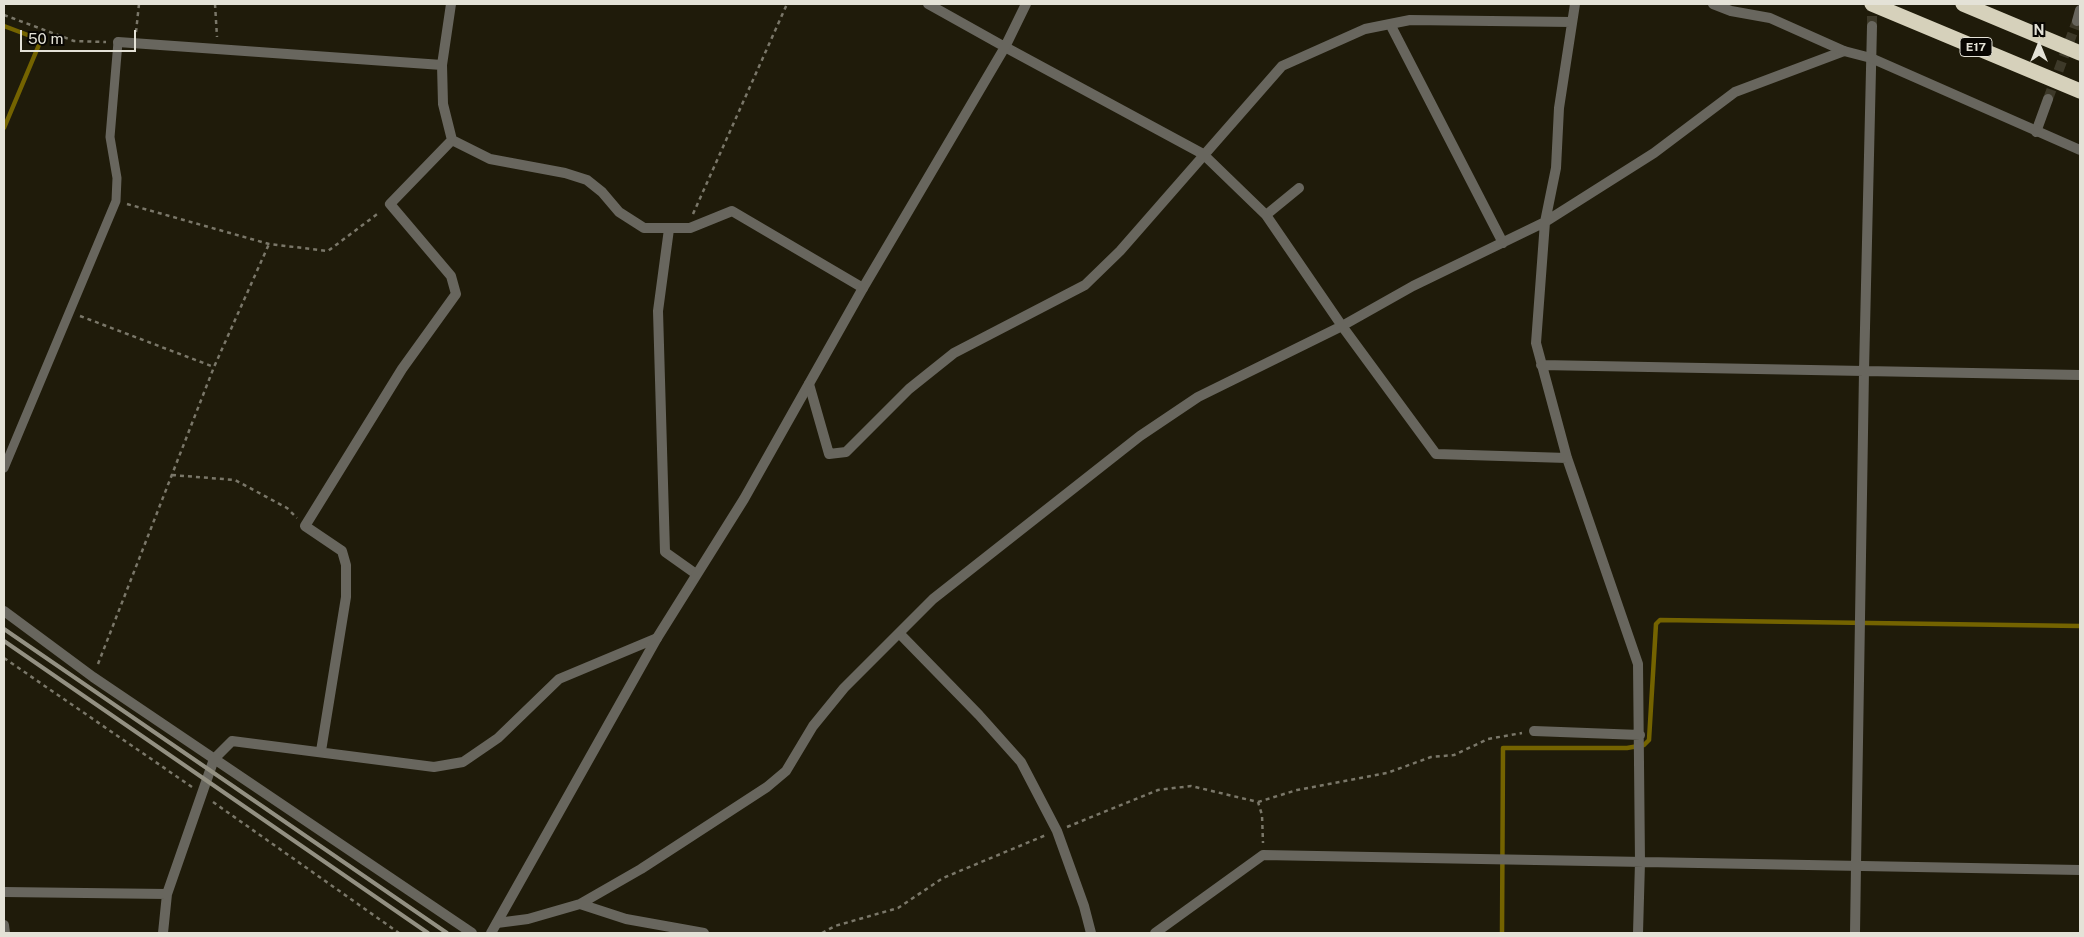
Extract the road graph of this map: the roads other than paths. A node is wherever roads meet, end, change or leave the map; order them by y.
1 (451, 4) edge
2 (928, 4) edge
3 (1026, 4) edge
4 (1575, 4) edge
5 (1714, 4) edge
6 (1872, 4) edge
7 (1963, 4) edge
8 (2080, 10) edge
9 (2076, 21) dead end
10 (1572, 22) junction
11 (1390, 24) junction
12 (1872, 26) tunnel mouth
13 (118, 42) joint
14 (1005, 47) junction
15 (1844, 51) junction
16 (2080, 53) edge
17 (1870, 58) junction
18 (442, 65) junction
19 (2080, 91) edge
20 (2048, 99) tunnel mouth
21 (2036, 132) junction
22 (452, 140) junction
23 (2080, 150) edge
24 (1204, 154) junction
25 (1300, 188) dead end
26 (1266, 214) junction
27 (1545, 222) junction
28 (669, 228) junction
29 (1503, 243) junction
30 (863, 288) junction
31 (1342, 326) junction
32 (1541, 365) junction
33 (1864, 371) junction
34 (2080, 375) edge
35 (809, 384) junction
36 (1567, 458) junction
37 (4, 468) edge
38 (696, 574) junction
39 (4, 611) edge
40 (899, 633) junction
41 (657, 638) junction
42 (1534, 731) road end
43 (1640, 735) junction
44 (321, 751) junction
45 (214, 759) junction
46 (1640, 862) junction
47 (1856, 866) junction
48 (2080, 870) edge
49 (4, 892) edge
50 (167, 894) junction
51 (580, 904) junction
52 (497, 923) junction
53 (4, 925) edge
54 (5, 933) edge
55 (163, 933) edge
56 (472, 933) edge
57 (491, 933) edge
58 (704, 933) edge
59 (1091, 933) edge
60 (1155, 933) edge
61 (1638, 933) edge
62 (1855, 933) edge

1 - 18 street
2 - 14 street
3 - 14 street
4 - 10 street
5 - 15 street
6 - 19 highway, E17
7 - 16 highway, E17
8 - 9 street
10 - 11 street
10 - 27 street
11 - 24 street
11 - 29 street
12 - 17 street
13 - 18 street
13 - 37 lane
14 - 24 street
14 - 30 street
15 - 17 street
15 - 27 street
17 - 21 street
17 - 33 street
18 - 22 street
20 - 21 street
21 - 23 street
22 - 28 street
22 - 44 street
24 - 26 street
24 - 35 street
25 - 26 street
26 - 31 street
27 - 29 street
27 - 32 street
28 - 30 street
28 - 38 street
29 - 31 street
30 - 35 street
31 - 36 street
31 - 40 street
32 - 33 street
32 - 36 street
33 - 34 street
33 - 47 street
35 - 38 street
36 - 43 street
38 - 41 street
39 - 45 street
40 - 51 street
40 - 59 street
41 - 44 street
41 - 52 street
42 - 43 street
43 - 46 street
44 - 45 street
45 - 50 street
45 - 56 street
46 - 47 street
46 - 60 street
46 - 61 street
47 - 48 street
47 - 62 street
49 - 50 street
50 - 55 street
51 - 52 street
51 - 58 street
52 - 57 street
53 - 54 street

